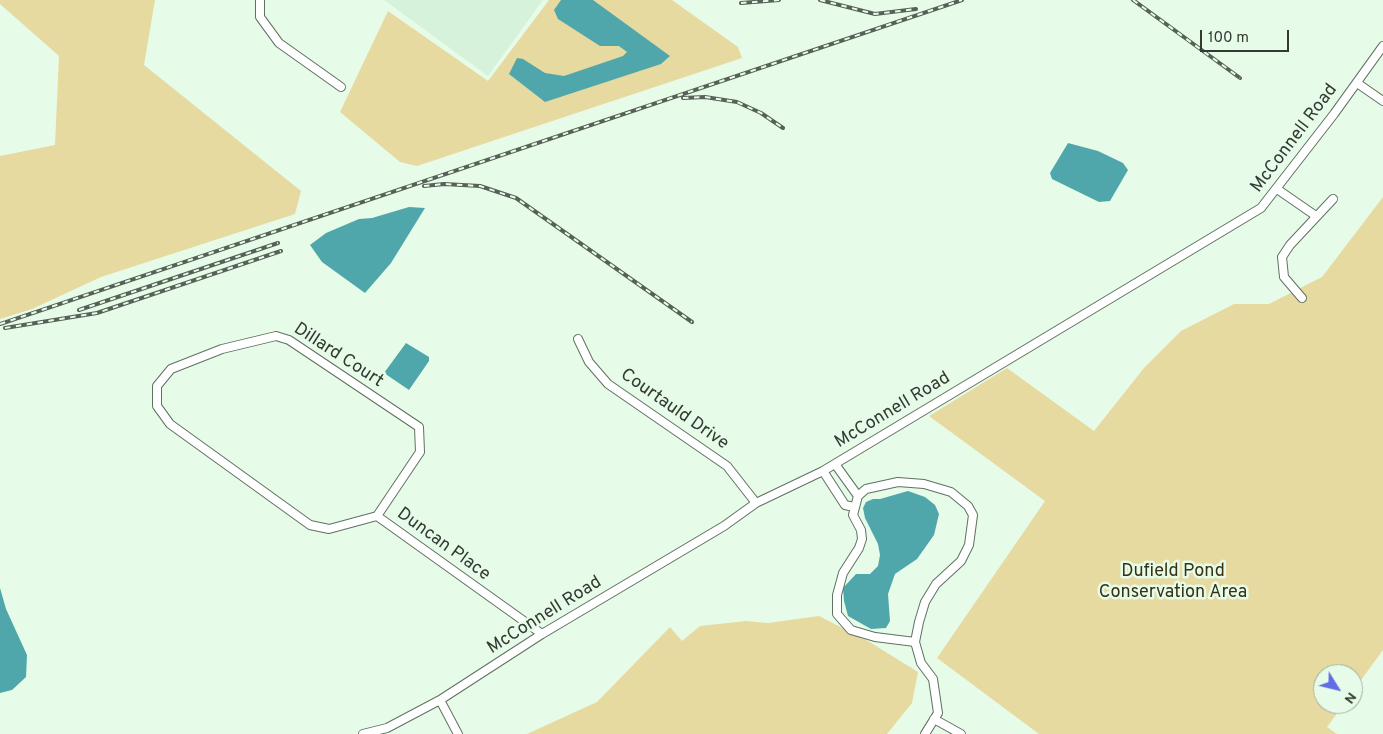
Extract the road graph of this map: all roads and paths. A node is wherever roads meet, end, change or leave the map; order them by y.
1 (260, 0) edge
2 (1383, 46) edge
3 (1357, 83) junction
4 (341, 87) dead end
5 (1383, 101) edge
6 (1277, 189) junction
7 (1333, 199) dead end
8 (1316, 216) junction
9 (1302, 298) dead end
10 (578, 339) dead end
11 (170, 424) joint
12 (834, 464) junction
13 (823, 471) junction
14 (858, 496) junction
15 (756, 504) junction
16 (854, 507) junction
17 (377, 516) junction
18 (542, 634) junction
19 (915, 642) junction
20 (440, 700) junction
21 (934, 719) junction
22 (363, 734) edge
23 (458, 734) edge
24 (925, 734) edge
25 (961, 734) edge

1 - 4 street
2 - 3 street, McConnell Road
3 - 5 street
3 - 6 street, McConnell Road
6 - 8 street
6 - 12 street, McConnell Road
7 - 8 street
8 - 9 street
10 - 15 street, Courtauld Drive
11 - 17 street, Duncan Place
11 - 17 street, Dillard Court
12 - 13 street, McConnell Road
12 - 14 street
13 - 15 street, McConnell Road
13 - 16 street
14 - 16 street
14 - 19 street
15 - 18 street, McConnell Road
16 - 19 street
17 - 18 street, Duncan Place
18 - 20 street, McConnell Road
19 - 21 street
20 - 22 street, McConnell Road
20 - 23 street
21 - 24 street
21 - 25 street

